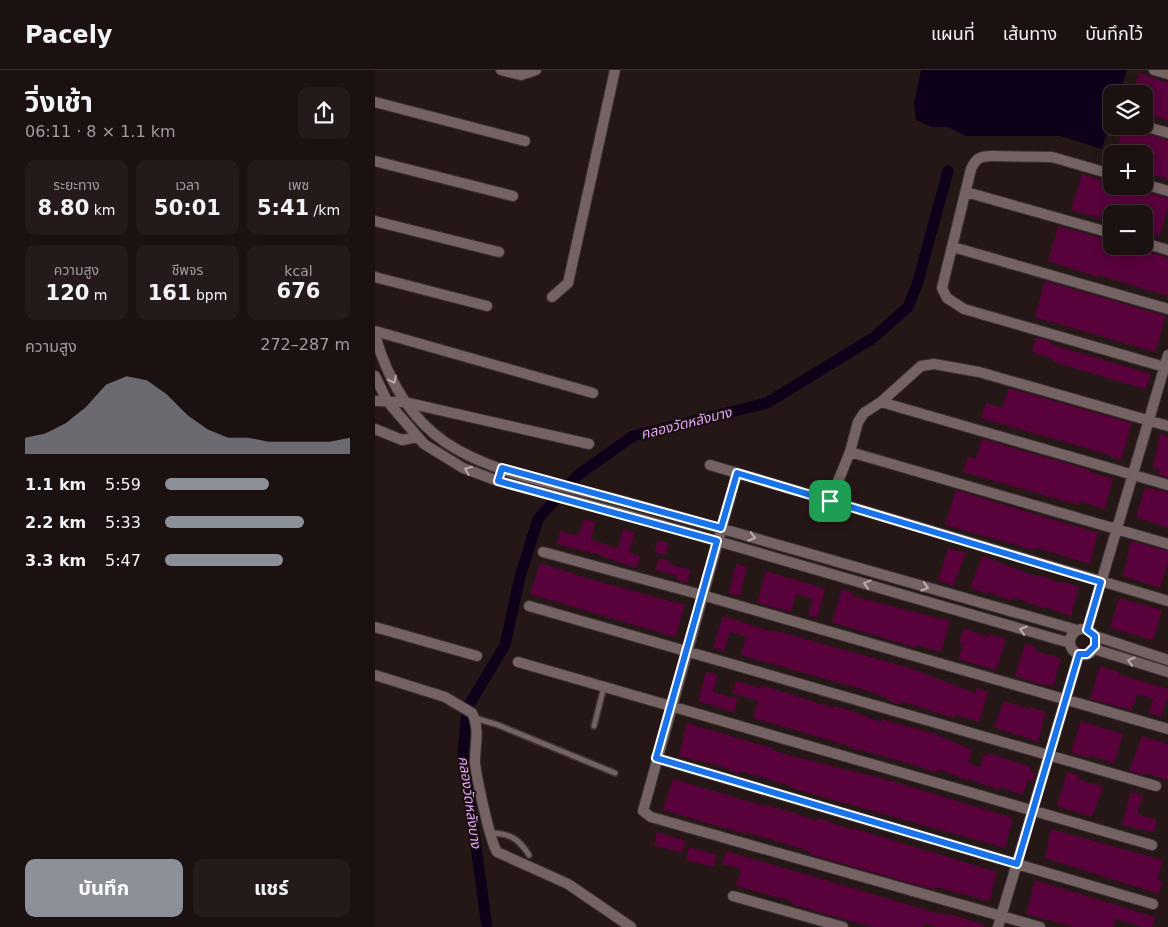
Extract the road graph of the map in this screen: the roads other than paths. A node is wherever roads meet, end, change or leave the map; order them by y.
1 (501, 70) edge
2 (536, 70) edge
3 (615, 70) edge
4 (1154, 70) edge
5 (1168, 74) edge
6 (375, 102) edge
7 (1153, 129) edge
8 (1168, 133) edge
9 (525, 141) dead end
10 (375, 161) edge
11 (1103, 172) edge
12 (1153, 187) edge
13 (1168, 191) edge
14 (967, 192) junction
15 (513, 196) dead end
16 (375, 221) edge
17 (1103, 232) edge
18 (1153, 246) edge
19 (953, 247) junction
20 (1168, 250) edge
21 (499, 252) dead end
22 (375, 278) edge
23 (552, 297) dead end
24 (487, 306) dead end
25 (1168, 309) edge
26 (375, 333) edge
27 (1168, 355) edge
28 (1166, 368) edge
29 (375, 376) edge
30 (593, 393) dead end
31 (375, 401) edge
32 (387, 401) junction
33 (404, 402) junction
34 (881, 402) junction
35 (1149, 421) junction
36 (1168, 426) edge
37 (375, 429) edge
38 (418, 437) junction
39 (589, 444) dead end
40 (849, 452) junction
41 (710, 465) dead end
42 (502, 468) junction
43 (737, 473) junction
44 (1133, 474) junction
45 (498, 481) junction
46 (1168, 485) edge
47 (830, 501) junction
48 (636, 504) junction
49 (634, 517) junction
50 (721, 528) junction
51 (1117, 529) junction
52 (717, 541) junction
53 (1168, 544) edge
54 (543, 552) dead end
55 (898, 579) junction
56 (1101, 582) junction
57 (896, 593) junction
58 (702, 596) junction
59 (1168, 601) edge
60 (529, 606) dead end
61 (375, 628) edge
62 (1086, 632) junction
63 (1070, 643) junction
64 (1094, 649) junction
65 (686, 651) junction
66 (1079, 654) junction
67 (477, 656) dead end
68 (1168, 660) edge
69 (518, 662) dead end
70 (1168, 672) edge
71 (375, 675) edge
72 (604, 686) junction
73 (1065, 700) junction
74 (671, 706) junction
75 (473, 716) junction
76 (594, 726) dead end
77 (1168, 729) edge
78 (1049, 755) junction
79 (656, 758) junction
80 (615, 773) dead end
81 (1156, 786) dead end
82 (1033, 811) junction
83 (490, 832) junction
84 (1152, 845) dead end
85 (529, 855) dead end
86 (1017, 864) junction
87 (733, 896) dead end
88 (1153, 904) dead end
89 (1001, 915) junction
90 (631, 927) edge
91 (843, 927) edge
92 (998, 927) edge
93 (1040, 927) edge

1 - 2 street
3 - 23 street
4 - 5 street
6 - 9 street
7 - 8 street
10 - 15 street
11 - 14 street
12 - 13 street
14 - 17 street
14 - 19 street
16 - 21 street
18 - 20 street
19 - 25 street
19 - 28 street
22 - 24 street
26 - 30 street
26 -> 33 street
27 - 28 street
28 - 35 street
29 - 32 street
31 - 32 street
32 - 33 street
32 - 38 street
33 - 39 street
33 - 42 street
34 - 35 street
34 - 40 street
34 - 44 street
35 - 36 street
35 - 44 street
37 - 38 street
45 -> 38 street
40 - 47 street
40 - 51 street
41 - 43 street
42 - 45 street
42 - 48 street
43 - 47 street
43 - 50 street
44 - 46 street
44 - 51 street
45 - 49 street
47 - 56 street
48 - 49 street
48 - 50 street
49 - 52 street
50 - 52 street
50 -> 55 street
51 - 53 street
51 - 56 street
57 -> 52 street
52 - 58 street
54 - 58 street
55 - 57 street
55 -> 62 street
56 - 59 street
56 - 62 street
63 -> 57 street
58 - 65 street
58 - 73 street
60 - 65 street
61 - 67 street
62 - 63 street
62 - 64 street
62 - 68 street
63 - 66 street
64 - 66 street
70 -> 64 street
65 - 74 street
65 - 78 street
66 - 73 street
69 - 72 street
71 - 75 street
72 - 74 street
72 - 76 lane
73 - 77 street
73 - 78 street
74 - 79 street
74 - 82 street
75 - 80 lane
75 - 83 street
78 - 81 street
78 - 82 street
79 - 86 street
79 - 89 street
82 - 84 street
82 - 86 street
83 - 85 lane
83 - 90 street
86 - 88 street
86 - 89 street
87 - 91 street
89 - 92 street
89 - 93 street

